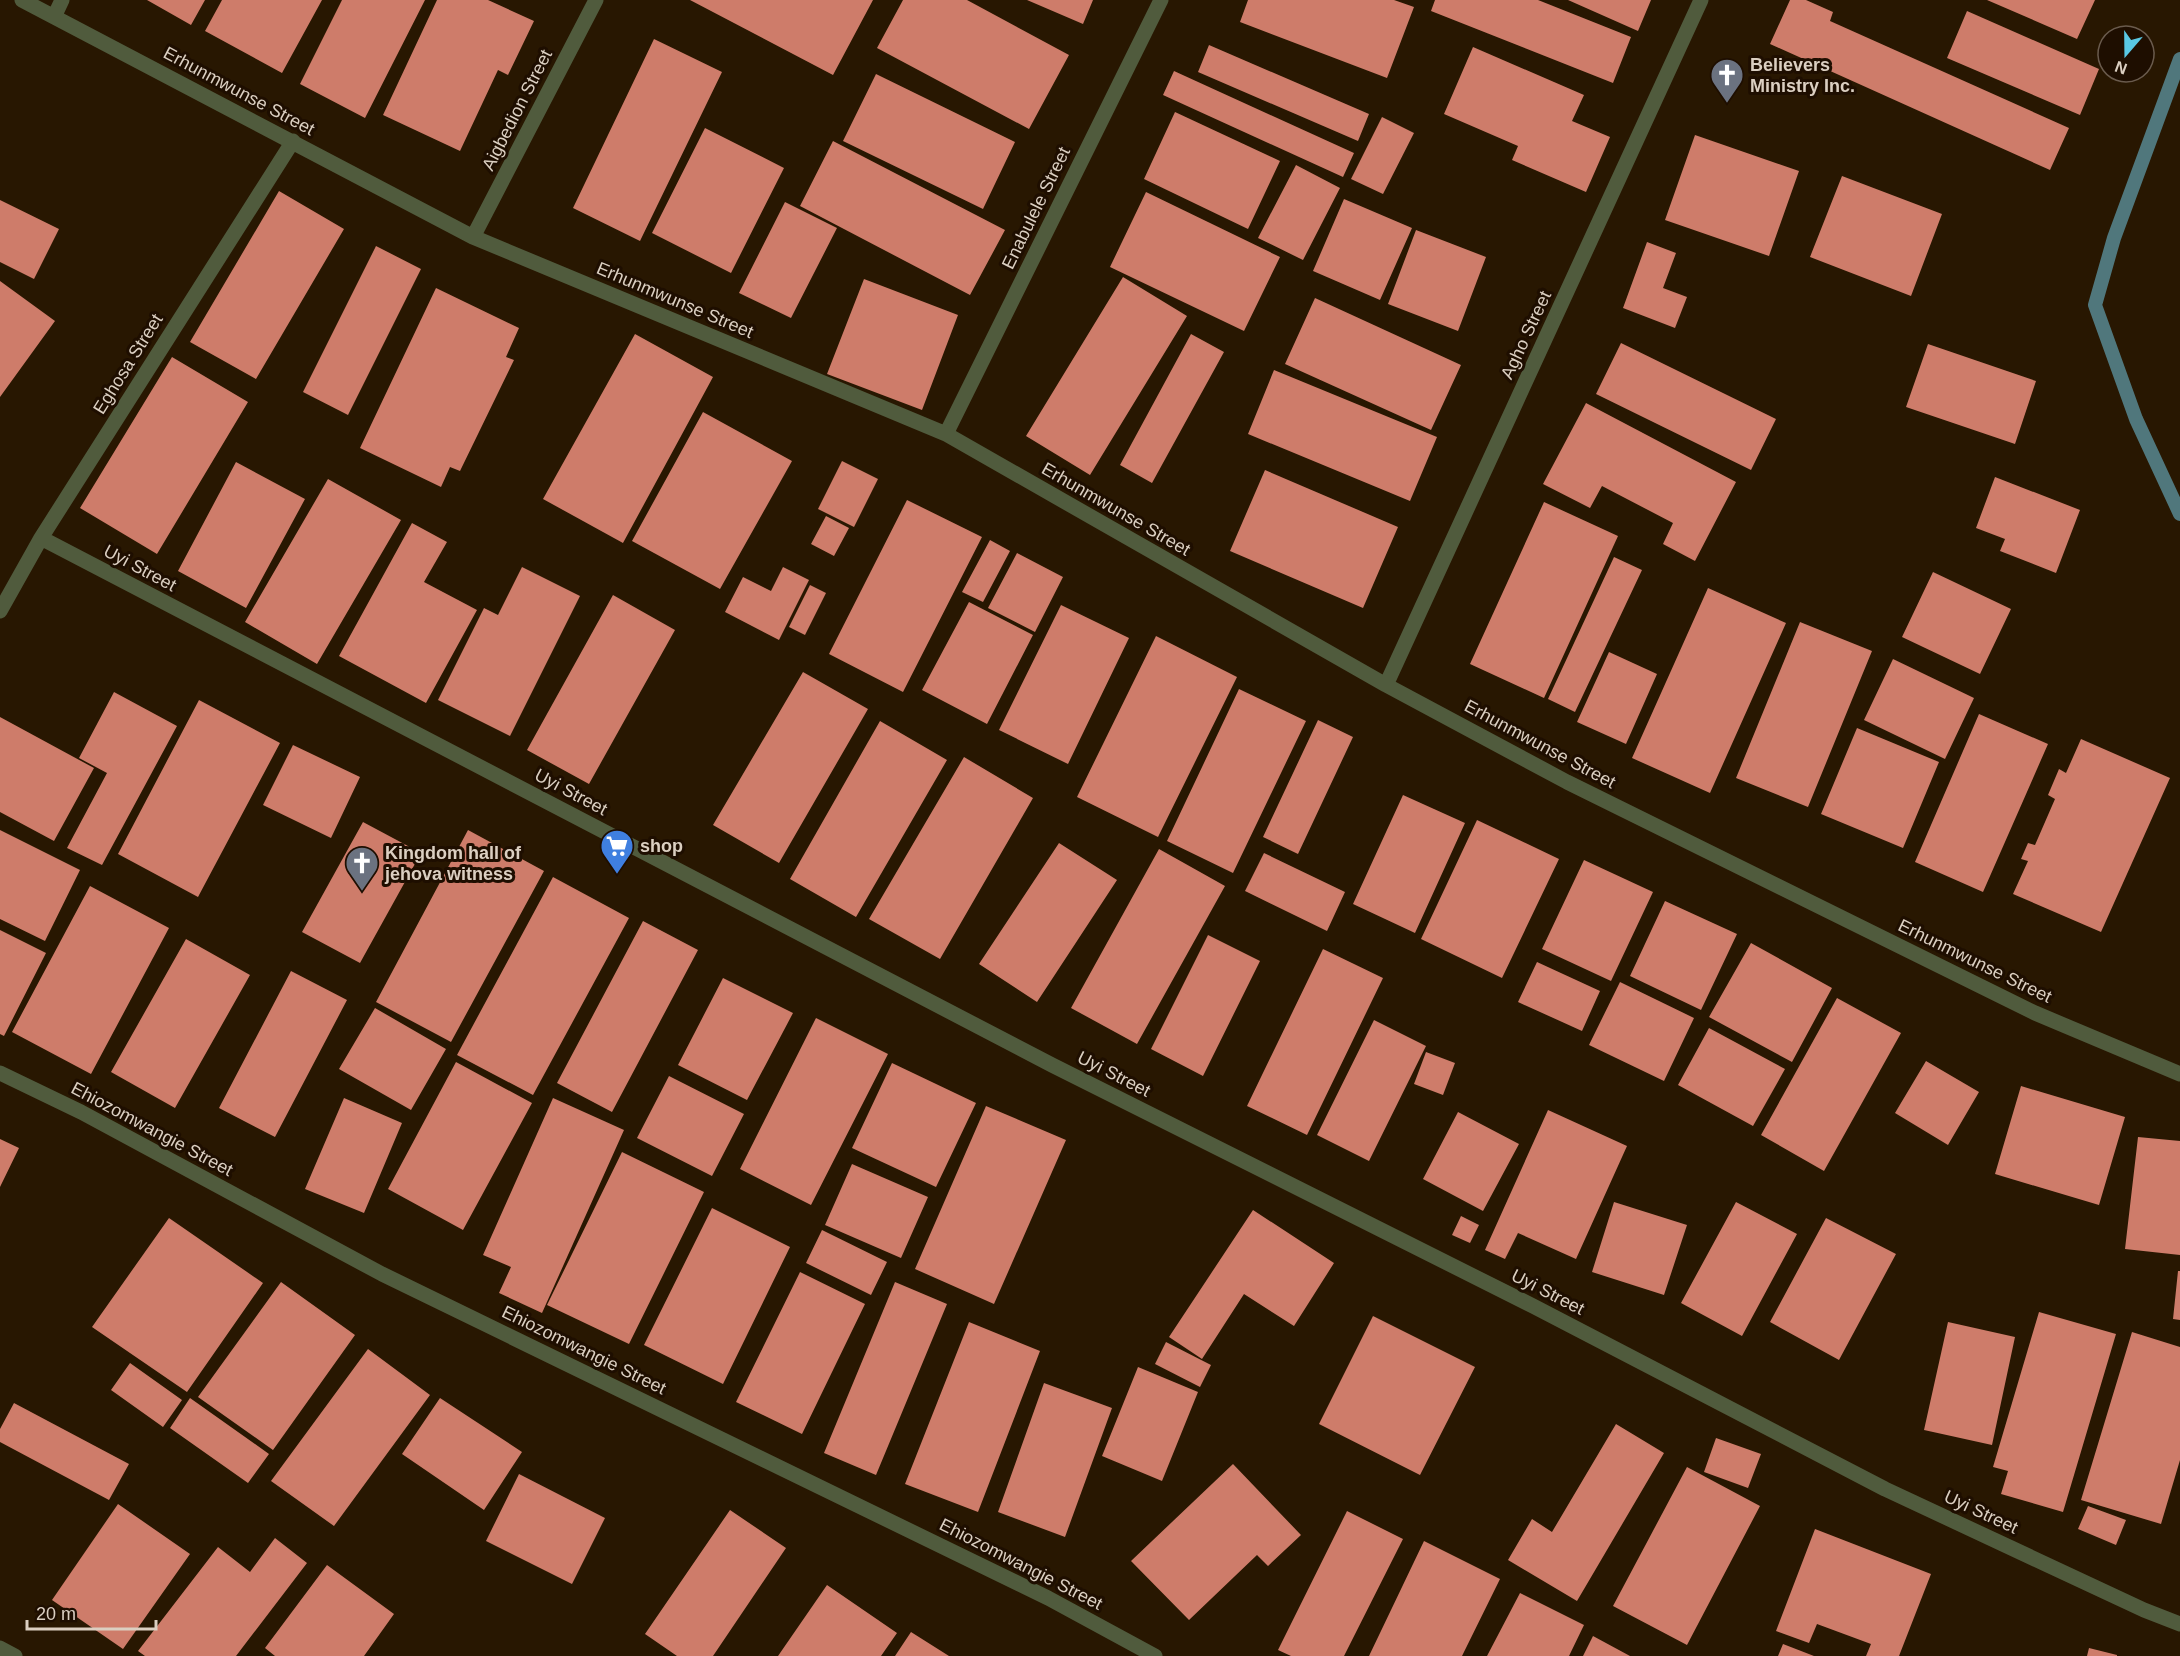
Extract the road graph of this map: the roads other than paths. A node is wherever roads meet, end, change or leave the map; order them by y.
1 (22, 0) edge
2 (62, 0) edge
3 (596, 0) edge
4 (1161, 0) edge
5 (1701, 0) edge
6 (54, 17) junction
7 (293, 141) junction
8 (473, 237) junction
9 (946, 434) junction
10 (41, 538) junction
11 (0, 611) edge
12 (1386, 685) junction
13 (0, 1073) edge
14 (2180, 1074) edge
15 (2180, 1624) edge
16 (0, 1648) edge
17 (15, 1656) edge
18 (1155, 1656) edge

1 - 6 street, Erhunmwunse Street
2 - 6 street
3 - 8 street, Aigbedion Street
4 - 9 street, Enabulele Street
5 - 12 street, Agho Street
6 - 7 street, Erhunmwunse Street
7 - 8 street, Erhunmwunse Street
7 - 10 street, Eghosa Street
8 - 9 street, Erhunmwunse Street
9 - 12 street, Erhunmwunse Street
10 - 11 street, Eghosa Street
10 - 15 street, Uyi Street
12 - 14 street, Erhunmwunse Street
13 - 18 street, Ehiozomwangie Street
16 - 17 street

